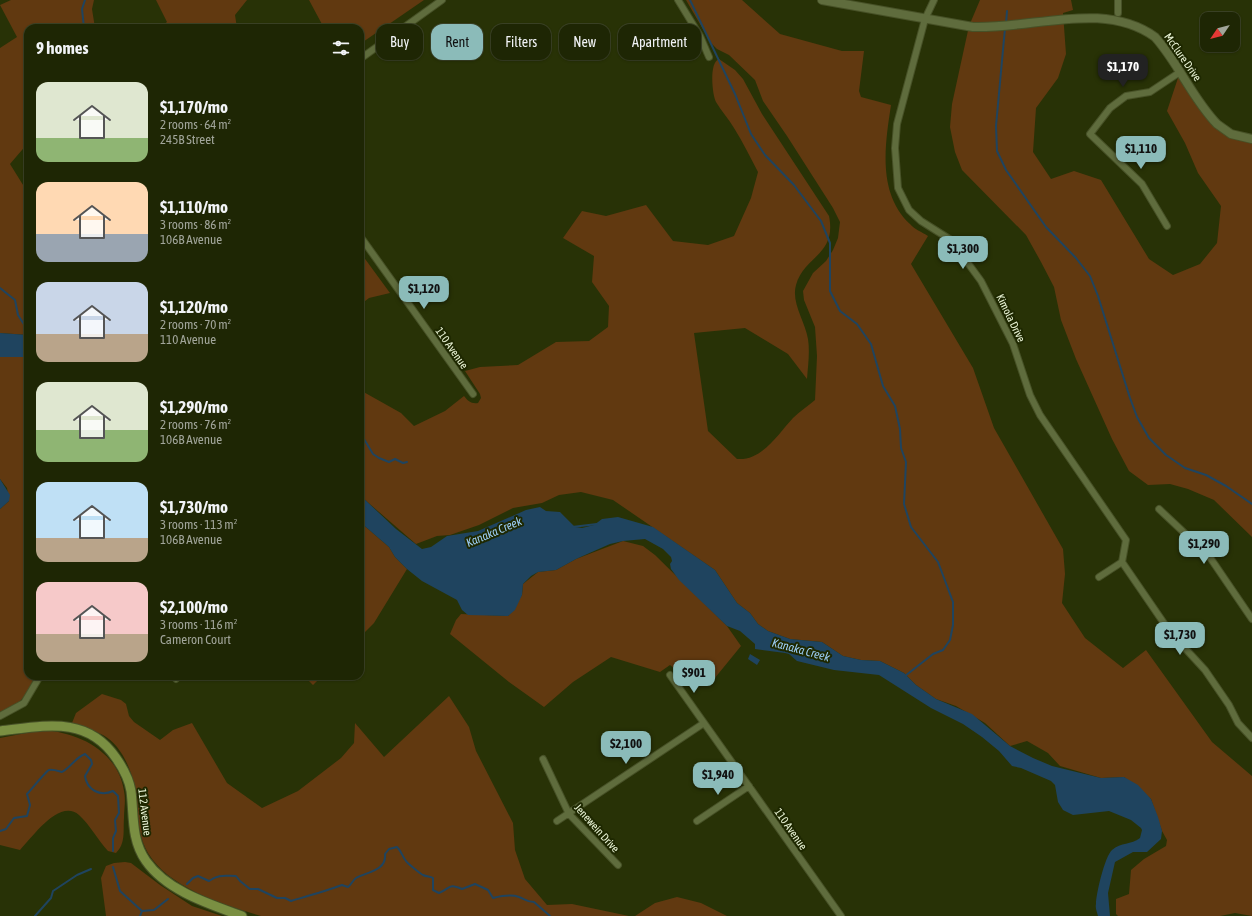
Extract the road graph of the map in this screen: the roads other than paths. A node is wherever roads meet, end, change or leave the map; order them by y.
1 (442, 0) edge
2 (678, 0) edge
3 (822, 0) edge
4 (934, 0) edge
5 (1118, 0) edge
6 (1077, 10) dead end
7 (1114, 12) joint
8 (925, 18) junction
9 (364, 56) edge
10 (710, 57) dead end
11 (1180, 72) junction
12 (1252, 139) edge
13 (1167, 226) dead end
14 (364, 242) edge
15 (473, 394) dead end
16 (1159, 509) dead end
17 (1122, 562) junction
18 (1099, 577) dead end
19 (1252, 619) edge
20 (670, 675) dead end
21 (38, 680) edge
22 (0, 716) edge
23 (704, 723) junction
24 (0, 731) edge
25 (1252, 738) edge
26 (543, 759) dead end
27 (749, 786) junction
28 (569, 814) junction
29 (557, 821) dead end
30 (697, 822) dead end
31 (618, 865) dead end
32 (242, 916) edge
33 (841, 916) edge

1 - 9 street
2 - 10 street
3 - 8 street
4 - 8 street, Kimola Drive
5 - 7 street
6 - 8 street
7 - 11 street, McClure Drive
8 - 17 street, Kimola Drive
11 - 12 street, McClure Drive
11 - 13 street
14 - 15 street, 110 Avenue
16 - 19 street
17 - 18 street
17 - 25 street
20 - 23 street, 110 Avenue
21 - 22 street
23 - 27 street, 110 Avenue
23 - 28 street
24 - 32 main road, 112 Avenue
26 - 28 street, Jenewein Drive
27 - 30 street
27 - 33 street, 110 Avenue
28 - 29 street
28 - 31 street, Jenewein Drive

